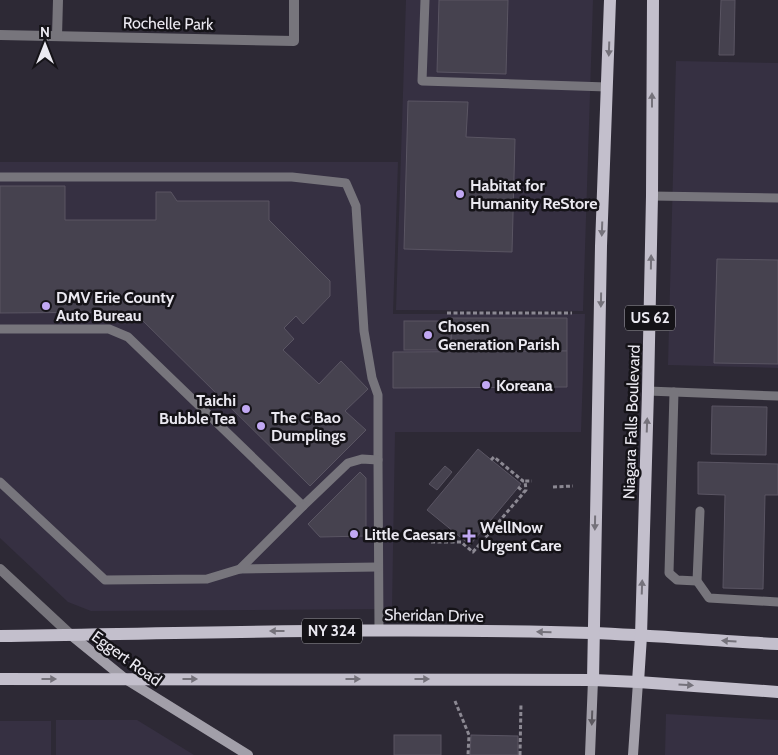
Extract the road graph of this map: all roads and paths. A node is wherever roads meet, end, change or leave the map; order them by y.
1 (58, 0) edge
2 (294, 0) edge
3 (425, 0) edge
4 (610, 0) edge
5 (653, 0) edge
6 (0, 34) edge
7 (57, 36) junction
8 (607, 87) junction
9 (0, 177) edge
10 (652, 196) junction
11 (778, 198) edge
12 (447, 313) dead end
13 (572, 313) dead end
14 (0, 329) edge
15 (648, 391) junction
16 (674, 392) junction
17 (778, 396) edge
18 (378, 460) junction
19 (491, 460) dead end
20 (526, 481) junction
21 (532, 481) dead end
22 (0, 482) edge
23 (572, 486) dead end
24 (518, 487) dead end
25 (553, 487) dead end
26 (524, 492) junction
27 (303, 506) junction
28 (700, 511) dead end
29 (473, 541) dead end
30 (431, 542) dead end
31 (479, 546) junction
32 (378, 567) junction
33 (240, 568) junction
34 (0, 569) edge
35 (697, 581) junction
36 (778, 602) edge
37 (379, 630) junction
38 (593, 633) junction
39 (71, 635) junction
40 (0, 636) edge
41 (641, 636) junction
42 (778, 644) edge
43 (124, 678) junction
44 (0, 679) edge
45 (593, 680) junction
46 (638, 682) junction
47 (778, 692) edge
48 (455, 702) dead end
49 (521, 703) dead end
50 (248, 755) edge
51 (468, 755) edge
52 (520, 755) edge
53 (590, 755) edge
54 (633, 755) edge

1 - 7 street
2 - 7 street, Rochelle Park
3 - 8 lane
4 -> 8 main road, Niagara Falls Boulevard
10 -> 5 main road, Niagara Falls Boulevard / US 62
6 - 7 street, Rochelle Park
8 -> 38 main road, Niagara Falls Boulevard
9 - 18 lane
10 - 11 lane
15 -> 10 main road, Niagara Falls Boulevard / US 62
12 - 13 path
14 - 27 lane
15 - 16 lane
41 -> 15 main road, Niagara Falls Boulevard / US 62
16 - 17 lane
16 - 35 lane
18 - 27 lane
18 - 32 lane
19 - 20 path
20 - 21 path
20 - 26 path
22 - 33 lane
23 - 25 path
24 - 26 path
26 - 31 path
27 - 33 lane
28 - 35 lane
29 - 31 path
30 - 31 path
32 - 33 lane
32 - 37 lane
34 - 39 street, Eggert Road
35 - 36 lane
38 -> 37 main road, Sheridan Drive / NY 324
37 -> 39 main road, Sheridan Drive / NY 324
38 - 41 main road, Sheridan Drive / NY 324
38 - 45 main road, Niagara Falls Boulevard
39 - 40 main road, Sheridan Drive / NY 324
39 - 43 main road, Eggert Road
42 -> 41 main road, Sheridan Drive
41 - 46 main road, Niagara Falls Boulevard
44 -> 43 main road
43 -> 45 main road
43 - 50 main road, Eggert Road
45 - 46 main road
45 -> 53 main road, Niagara Falls Boulevard
46 -> 47 main road
46 - 54 main road, Niagara Falls Boulevard
48 - 51 path
49 - 52 path

